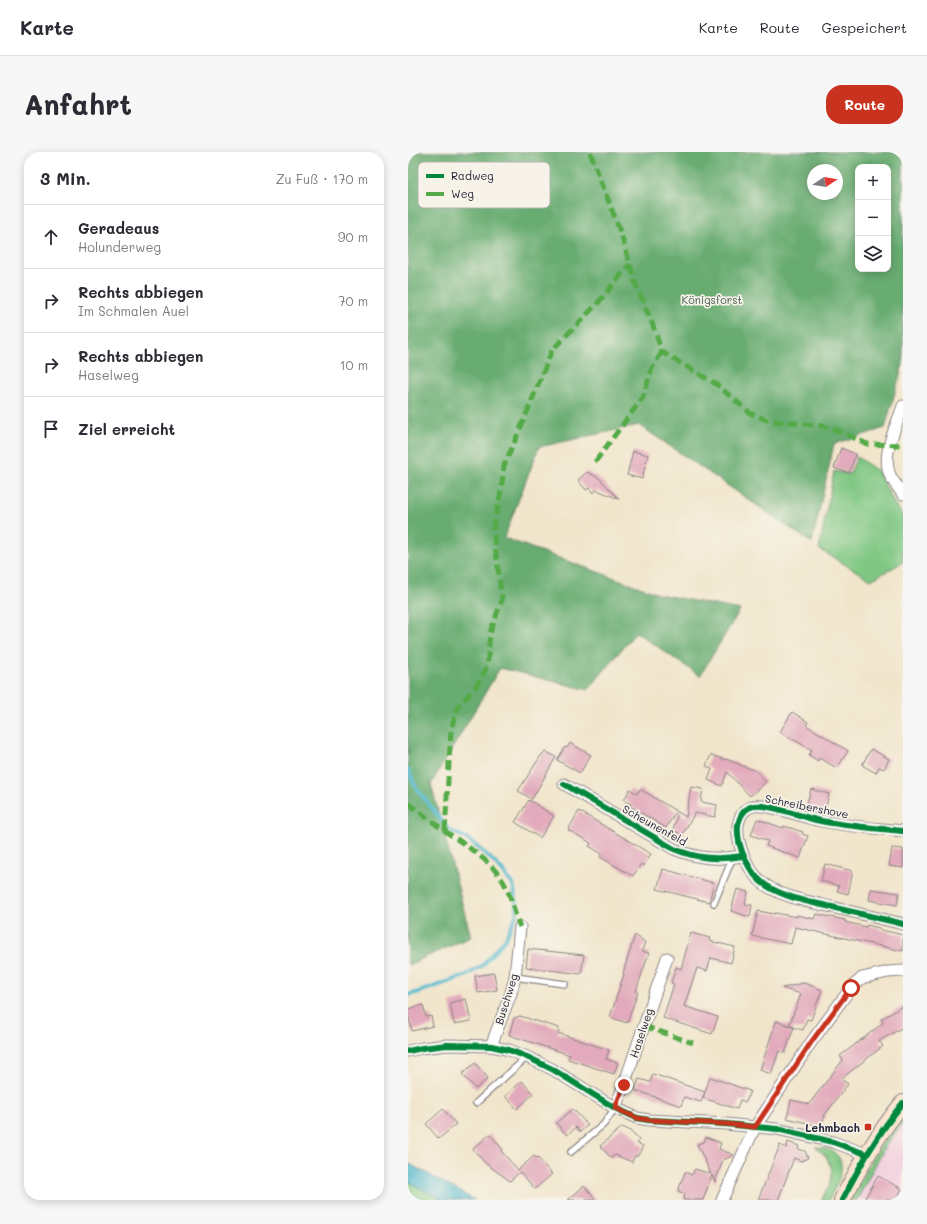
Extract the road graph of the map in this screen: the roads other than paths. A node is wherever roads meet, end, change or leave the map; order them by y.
1 (903, 406) edge
2 (901, 420) edge
3 (903, 494) edge
4 (564, 784) dead end
5 (903, 831) edge
6 (738, 857) junction
7 (714, 903) dead end
8 (903, 924) edge
9 (520, 927) dead end
10 (667, 958) dead end
11 (903, 971) edge
12 (515, 977) junction
13 (565, 984) dead end
14 (490, 1046) junction
15 (408, 1051) edge
16 (527, 1057) junction
17 (476, 1103) dead end
18 (903, 1103) edge
19 (615, 1108) junction
20 (755, 1127) junction
21 (572, 1152) dead end
22 (866, 1154) junction
23 (722, 1200) edge
24 (842, 1200) edge

1 - 2 street
2 - 3 street
4 - 6 street, Scheunenfeld
5 - 6 street, Schreibershove
6 - 7 lane
6 - 8 street, Schreibershove
9 - 12 street, Buschweg
10 - 19 street, Haselweg
11 - 20 street
12 - 13 lane
12 - 14 street, Buschweg
14 - 15 street
14 - 16 street
16 - 17 lane
16 - 19 street
18 - 22 main road
19 - 20 street
19 - 21 lane
20 - 22 street
20 - 23 street
22 - 24 main road

